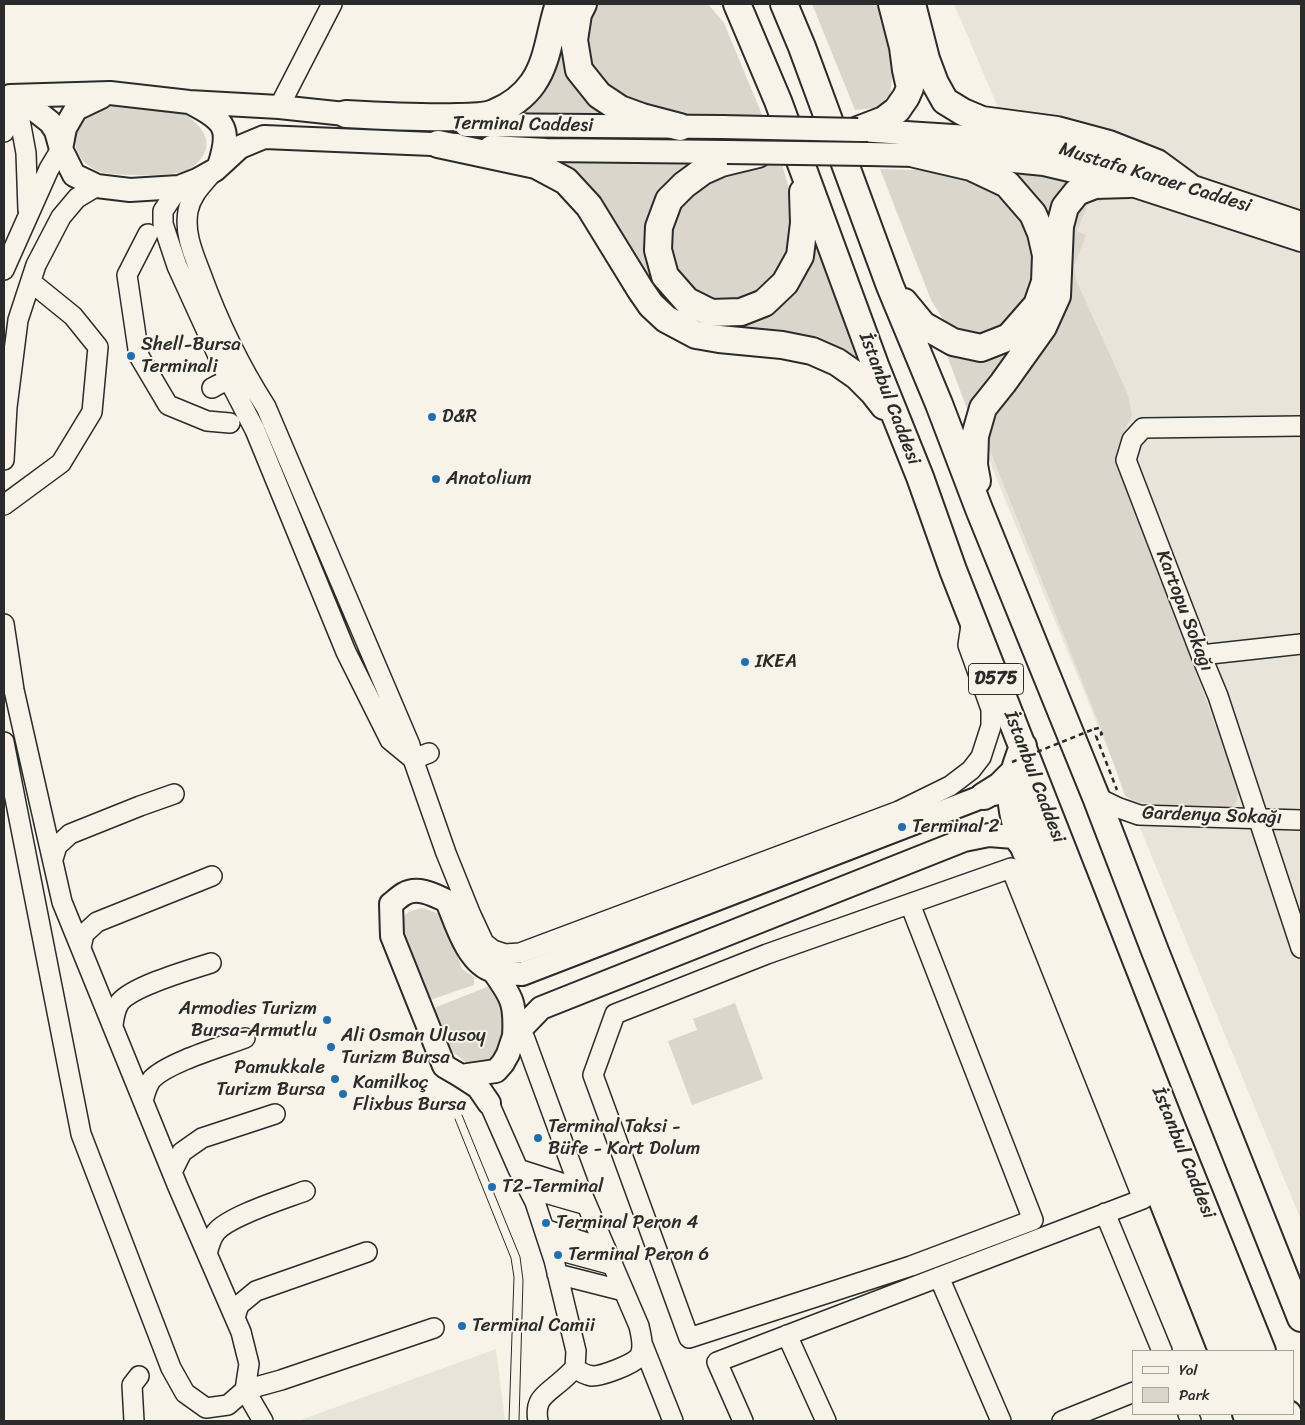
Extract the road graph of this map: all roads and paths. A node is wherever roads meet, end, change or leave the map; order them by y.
1 (332, 4) edge
2 (559, 4) edge
3 (583, 4) edge
4 (718, 4) edge
5 (737, 4) edge
6 (784, 4) edge
7 (794, 4) edge
8 (892, 4) edge
9 (912, 4) edge
10 (110, 93) junction
11 (8, 100) edge
12 (778, 101) junction
13 (189, 102) junction
14 (279, 107) junction
15 (824, 108) junction
16 (346, 114) junction
17 (680, 127) junction
18 (858, 130) junction
19 (4, 132) edge
20 (438, 144) junction
21 (61, 149) junction
22 (764, 152) joint
23 (915, 154) junction
24 (724, 158) junction
25 (217, 168) junction
26 (802, 168) junction
27 (1129, 184) junction
28 (1187, 185) junction
29 (97, 186) junction
30 (179, 187) junction
31 (28, 217) junction
32 (1301, 223) edge
33 (148, 234) dead end
34 (1301, 240) edge
35 (4, 270) edge
36 (31, 282) junction
37 (890, 286) junction
38 (7, 371) edge
39 (249, 381) junction
40 (220, 384) junction
41 (230, 423) dead end
42 (899, 426) junction
43 (1301, 426) edge
44 (4, 460) edge
45 (4, 505) edge
46 (986, 526) junction
47 (972, 618) junction
48 (4, 624) edge
49 (1301, 644) edge
50 (1201, 656) junction
51 (4, 742) edge
52 (419, 749) junction
53 (1015, 768) junction
54 (174, 794) dead end
55 (984, 796) joint
56 (1096, 797) junction
57 (1125, 810) junction
58 (1258, 818) junction
59 (1301, 820) edge
60 (1026, 852) junction
61 (446, 854) junction
62 (53, 859) junction
63 (212, 876) dead end
64 (447, 901) junction
65 (910, 904) junction
66 (81, 947) junction
67 (1301, 948) edge
68 (211, 963) dead end
69 (494, 972) junction
70 (112, 1025) junction
71 (514, 1036) junction
72 (244, 1038) dead end
73 (496, 1071) junction
74 (462, 1076) junction
75 (143, 1101) junction
76 (488, 1103) junction
77 (275, 1114) dead end
78 (518, 1169) junction
79 (172, 1172) junction
80 (305, 1191) dead end
81 (536, 1209) junction
82 (1105, 1213) junction
83 (603, 1242) junction
84 (367, 1252) dead end
85 (207, 1254) junction
86 (554, 1261) junction
87 (939, 1277) junction
88 (235, 1317) junction
89 (1301, 1318) edge
90 (434, 1328) dead end
91 (787, 1335) junction
92 (642, 1343) junction
93 (1162, 1350) edge
94 (1220, 1350) edge
95 (1242, 1350) edge
96 (1262, 1350) edge
97 (575, 1368) junction
98 (139, 1376) dead end
99 (245, 1390) junction
100 (185, 1393) junction
101 (1132, 1393) edge
102 (134, 1421) edge
103 (199, 1421) edge
104 (263, 1421) edge
105 (538, 1421) edge
106 (673, 1421) edge
107 (743, 1421) edge
108 (826, 1421) edge
109 (1001, 1421) edge
110 (1062, 1421) edge

1 - 14 street
2 - 16 highway
3 - 17 highway
4 - 12 highway
5 - 12 highway, İstanbul Caddesi / D575
6 - 15 highway
7 - 15 highway
8 - 18 highway
9 - 28 highway
10 - 11 main road, Terminal Caddesi
10 - 13 main road, Terminal Caddesi
10 - 21 main road
11 - 19 street
11 - 21 main road, Terminal Caddesi
11 - 31 street
12 - 26 highway, İstanbul Caddesi / D575
13 - 14 main road, Terminal Caddesi
13 - 25 main road, Terminal Caddesi
14 - 16 main road, Terminal Caddesi
15 - 37 highway
16 - 17 main road, Terminal Caddesi
17 - 18 main road, Terminal Caddesi, bridge
18 - 28 main road, Mustafa Karaer Caddesi
20 - 24 main road, Terminal Caddesi
20 - 25 main road, Terminal Caddesi
20 - 42 highway
21 - 29 main road, Terminal Caddesi
21 - 31 street
22 - 23 main road, Mustafa Karaer Caddesi, bridge
22 - 24 highway, bridge
23 - 27 main road, Mustafa Karaer Caddesi
23 - 37 highway
24 - 26 highway
25 - 30 main road, Terminal Caddesi
25 - 39 street
26 - 42 highway, İstanbul Caddesi / D575
27 - 34 main road, Mustafa Karaer Caddesi
27 - 46 highway
28 - 32 main road, Mustafa Karaer Caddesi
29 - 30 main road, Terminal Caddesi
29 - 36 street
30 - 40 street
31 - 35 street
33 - 41 street
36 - 38 street
36 - 45 street
37 - 46 highway
38 - 44 street
39 - 40 street
39 - 52 street
40 - 52 street
42 - 47 highway, İstanbul Caddesi / D575
43 - 50 street, Kartopu Sokağı
46 - 56 highway
47 - 53 highway, İstanbul Caddesi / D575
47 - 61 street
48 - 62 street
49 - 50 street
50 - 58 street, Kartopu Sokağı
51 - 100 street
52 - 61 street
53 - 55 highway
53 - 57 path, bridge
53 - 60 highway
53 - 95 main road
53 - 96 highway, İstanbul Caddesi / D575
54 - 62 street
55 - 69 main road
56 - 57 street, Gardenya Sokağı
56 - 89 highway
57 - 58 street, Gardenya Sokağı
58 - 59 street, Gardenya Sokağı
58 - 67 street, Kartopu Sokağı
60 - 71 main road
60 - 94 main road
61 - 64 street
62 - 66 street
63 - 66 street
64 - 69 main road
64 - 74 main road
65 - 65 street
65 - 82 street
66 - 70 street
68 - 70 street
69 - 71 main road
70 - 75 street
71 - 73 main road
71 - 83 street
72 - 75 street
73 - 74 main road
73 - 76 main road
74 - 76 main road
75 - 79 street
76 - 78 street
77 - 79 street
78 - 81 street
78 - 83 street
79 - 85 street
80 - 85 street
81 - 83 street
81 - 83 street
81 - 86 street
82 - 87 street
82 - 93 street
83 - 86 street
83 - 86 street
83 - 92 street
84 - 88 street
85 - 88 street
86 - 97 street
87 - 91 street
87 - 109 street
88 - 99 street
90 - 99 street
91 - 107 street
91 - 108 street
92 - 97 street
92 - 106 street
97 - 105 street
98 - 102 street
99 - 100 street
99 - 104 street
100 - 103 street
101 - 110 street

